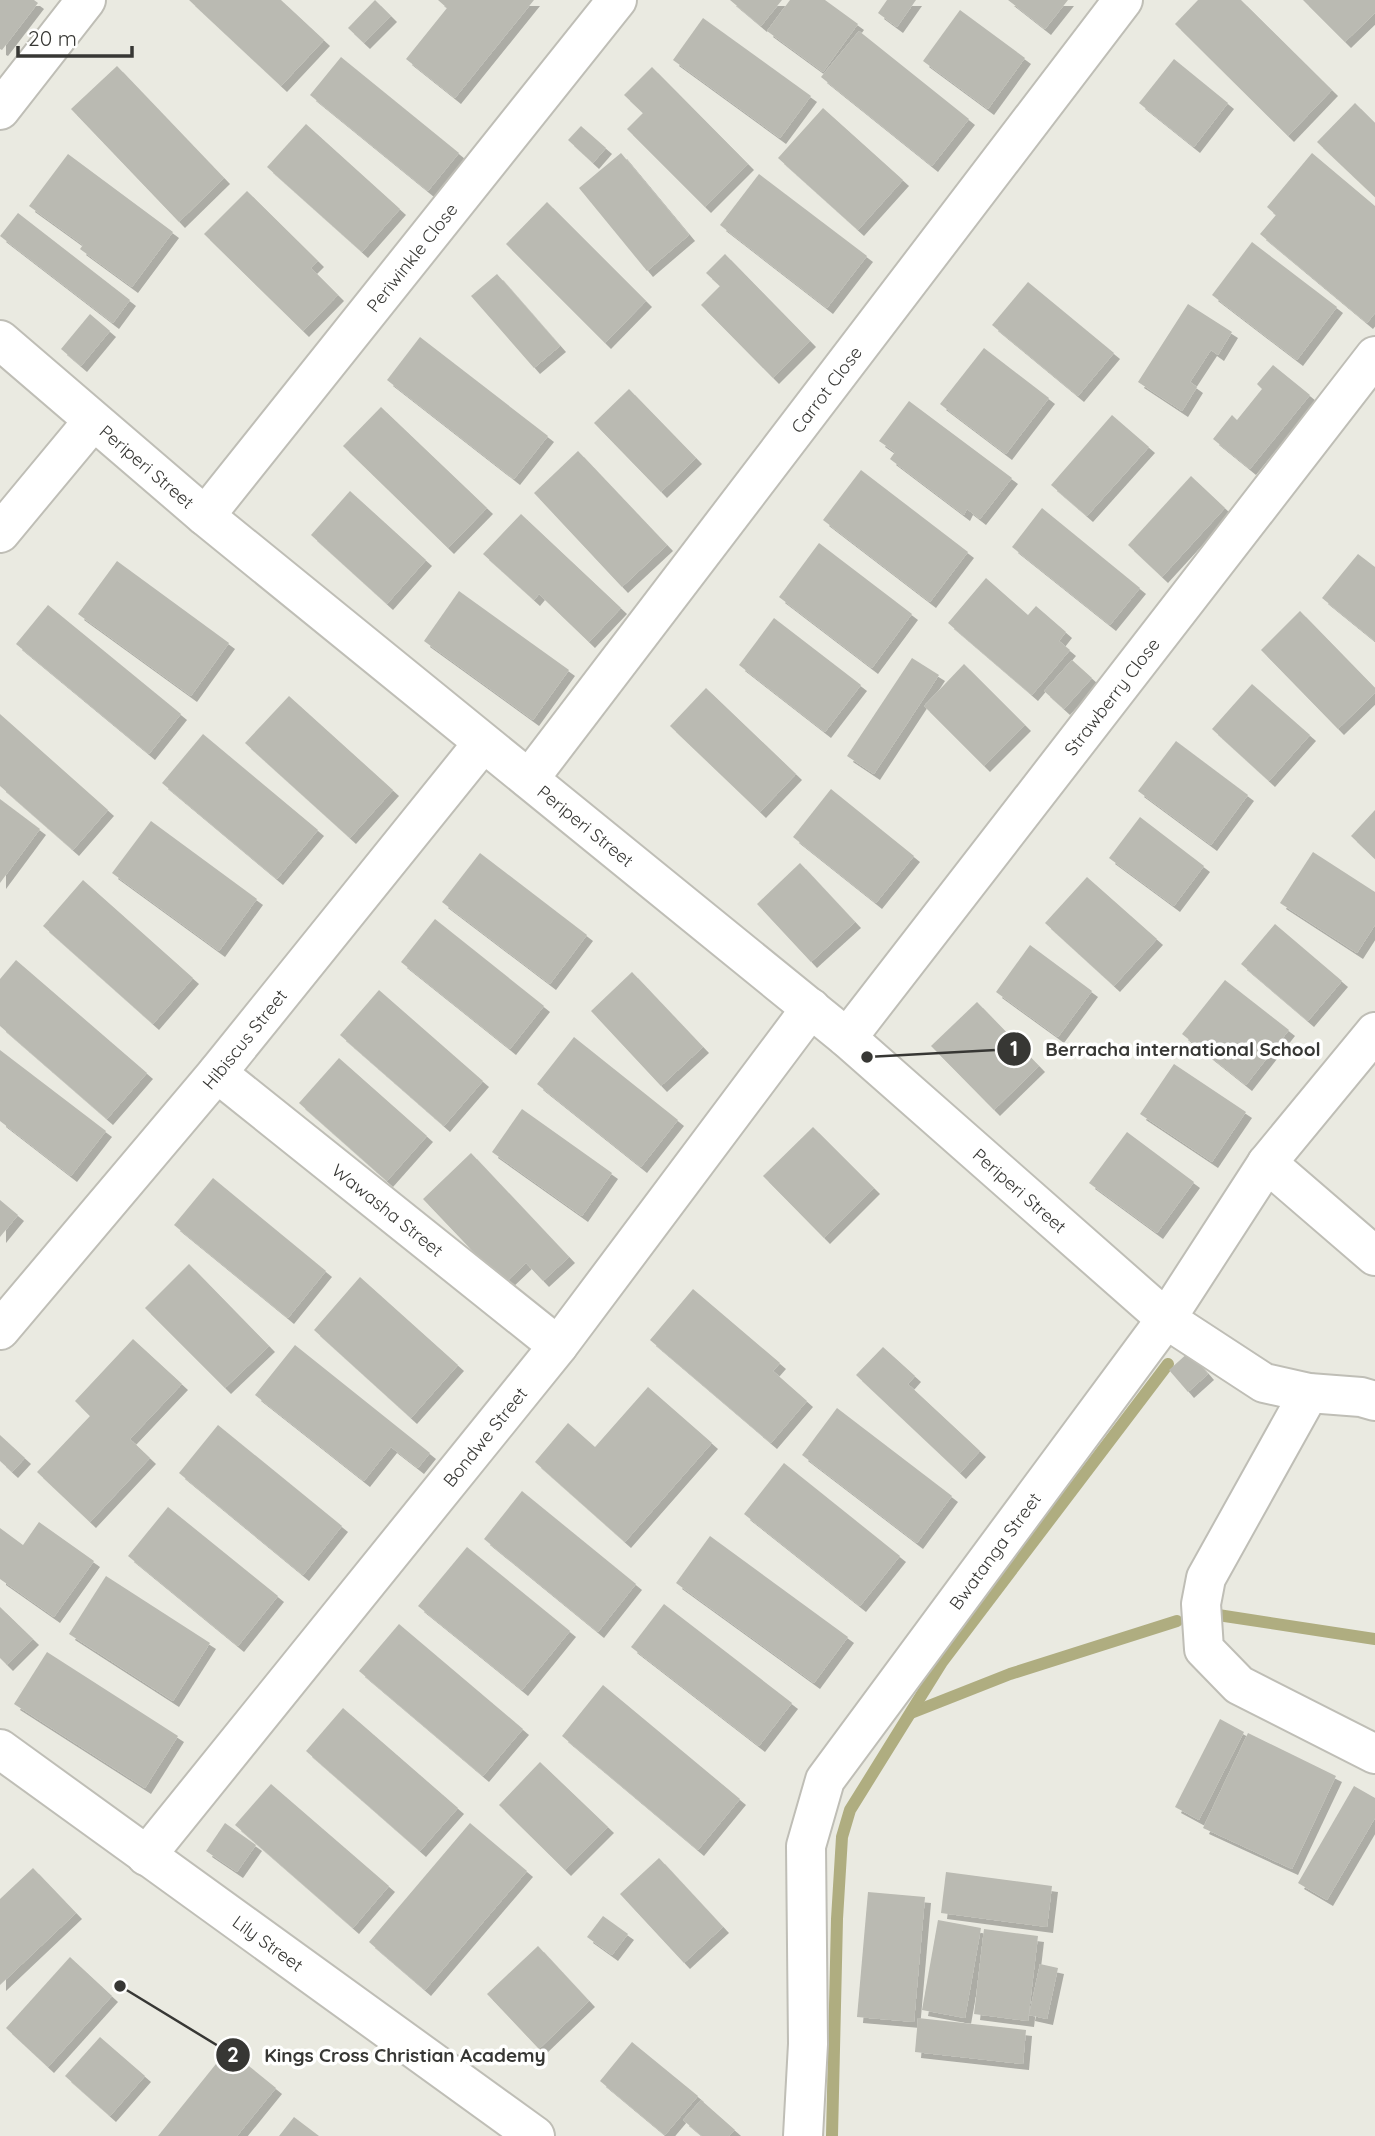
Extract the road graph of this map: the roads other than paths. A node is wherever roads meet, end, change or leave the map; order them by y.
1 (86, 0) edge
2 (617, 0) edge
3 (1123, 0) edge
4 (0, 110) edge
5 (0, 340) edge
6 (1375, 356) edge
7 (93, 421) junction
8 (205, 516) junction
9 (0, 533) edge
10 (483, 743) junction
11 (529, 779) junction
12 (811, 1008) junction
13 (1375, 1032) edge
14 (847, 1038) junction
15 (217, 1073) junction
16 (1267, 1163) junction
17 (1375, 1256) edge
18 (1166, 1319) junction
19 (0, 1331) edge
20 (558, 1346) junction
21 (1309, 1393) junction
22 (1375, 1401) edge
23 (0, 1749) edge
24 (1375, 1754) edge
25 (146, 1856) junction
26 (535, 2136) edge
27 (803, 2136) edge

1 - 4 street
2 - 8 street, Periwinkle Close
3 - 11 street, Carrot Close
5 - 7 street, Periperi Street
6 - 14 street, Strawberry Close
7 - 8 street, Periperi Street
7 - 9 street
8 - 10 street, Periperi Street
10 - 11 street, Periperi Street
10 - 15 street, Hibiscus Street
11 - 12 street, Periperi Street
12 - 14 street, Periperi Street
12 - 20 street, Bondwe Street
13 - 16 street, Bwatanga Street
14 - 18 street, Periperi Street
15 - 19 street, Hibiscus Street
15 - 20 street, Wawasha Street
16 - 17 street
16 - 18 street, Bwatanga Street
18 - 21 street, Periperi Street
18 - 27 street, Bwatanga Street
20 - 25 street, Bondwe Street
21 - 22 street, Periperi Street
21 - 24 street
23 - 25 street, Lily Street
25 - 26 street, Lily Street

